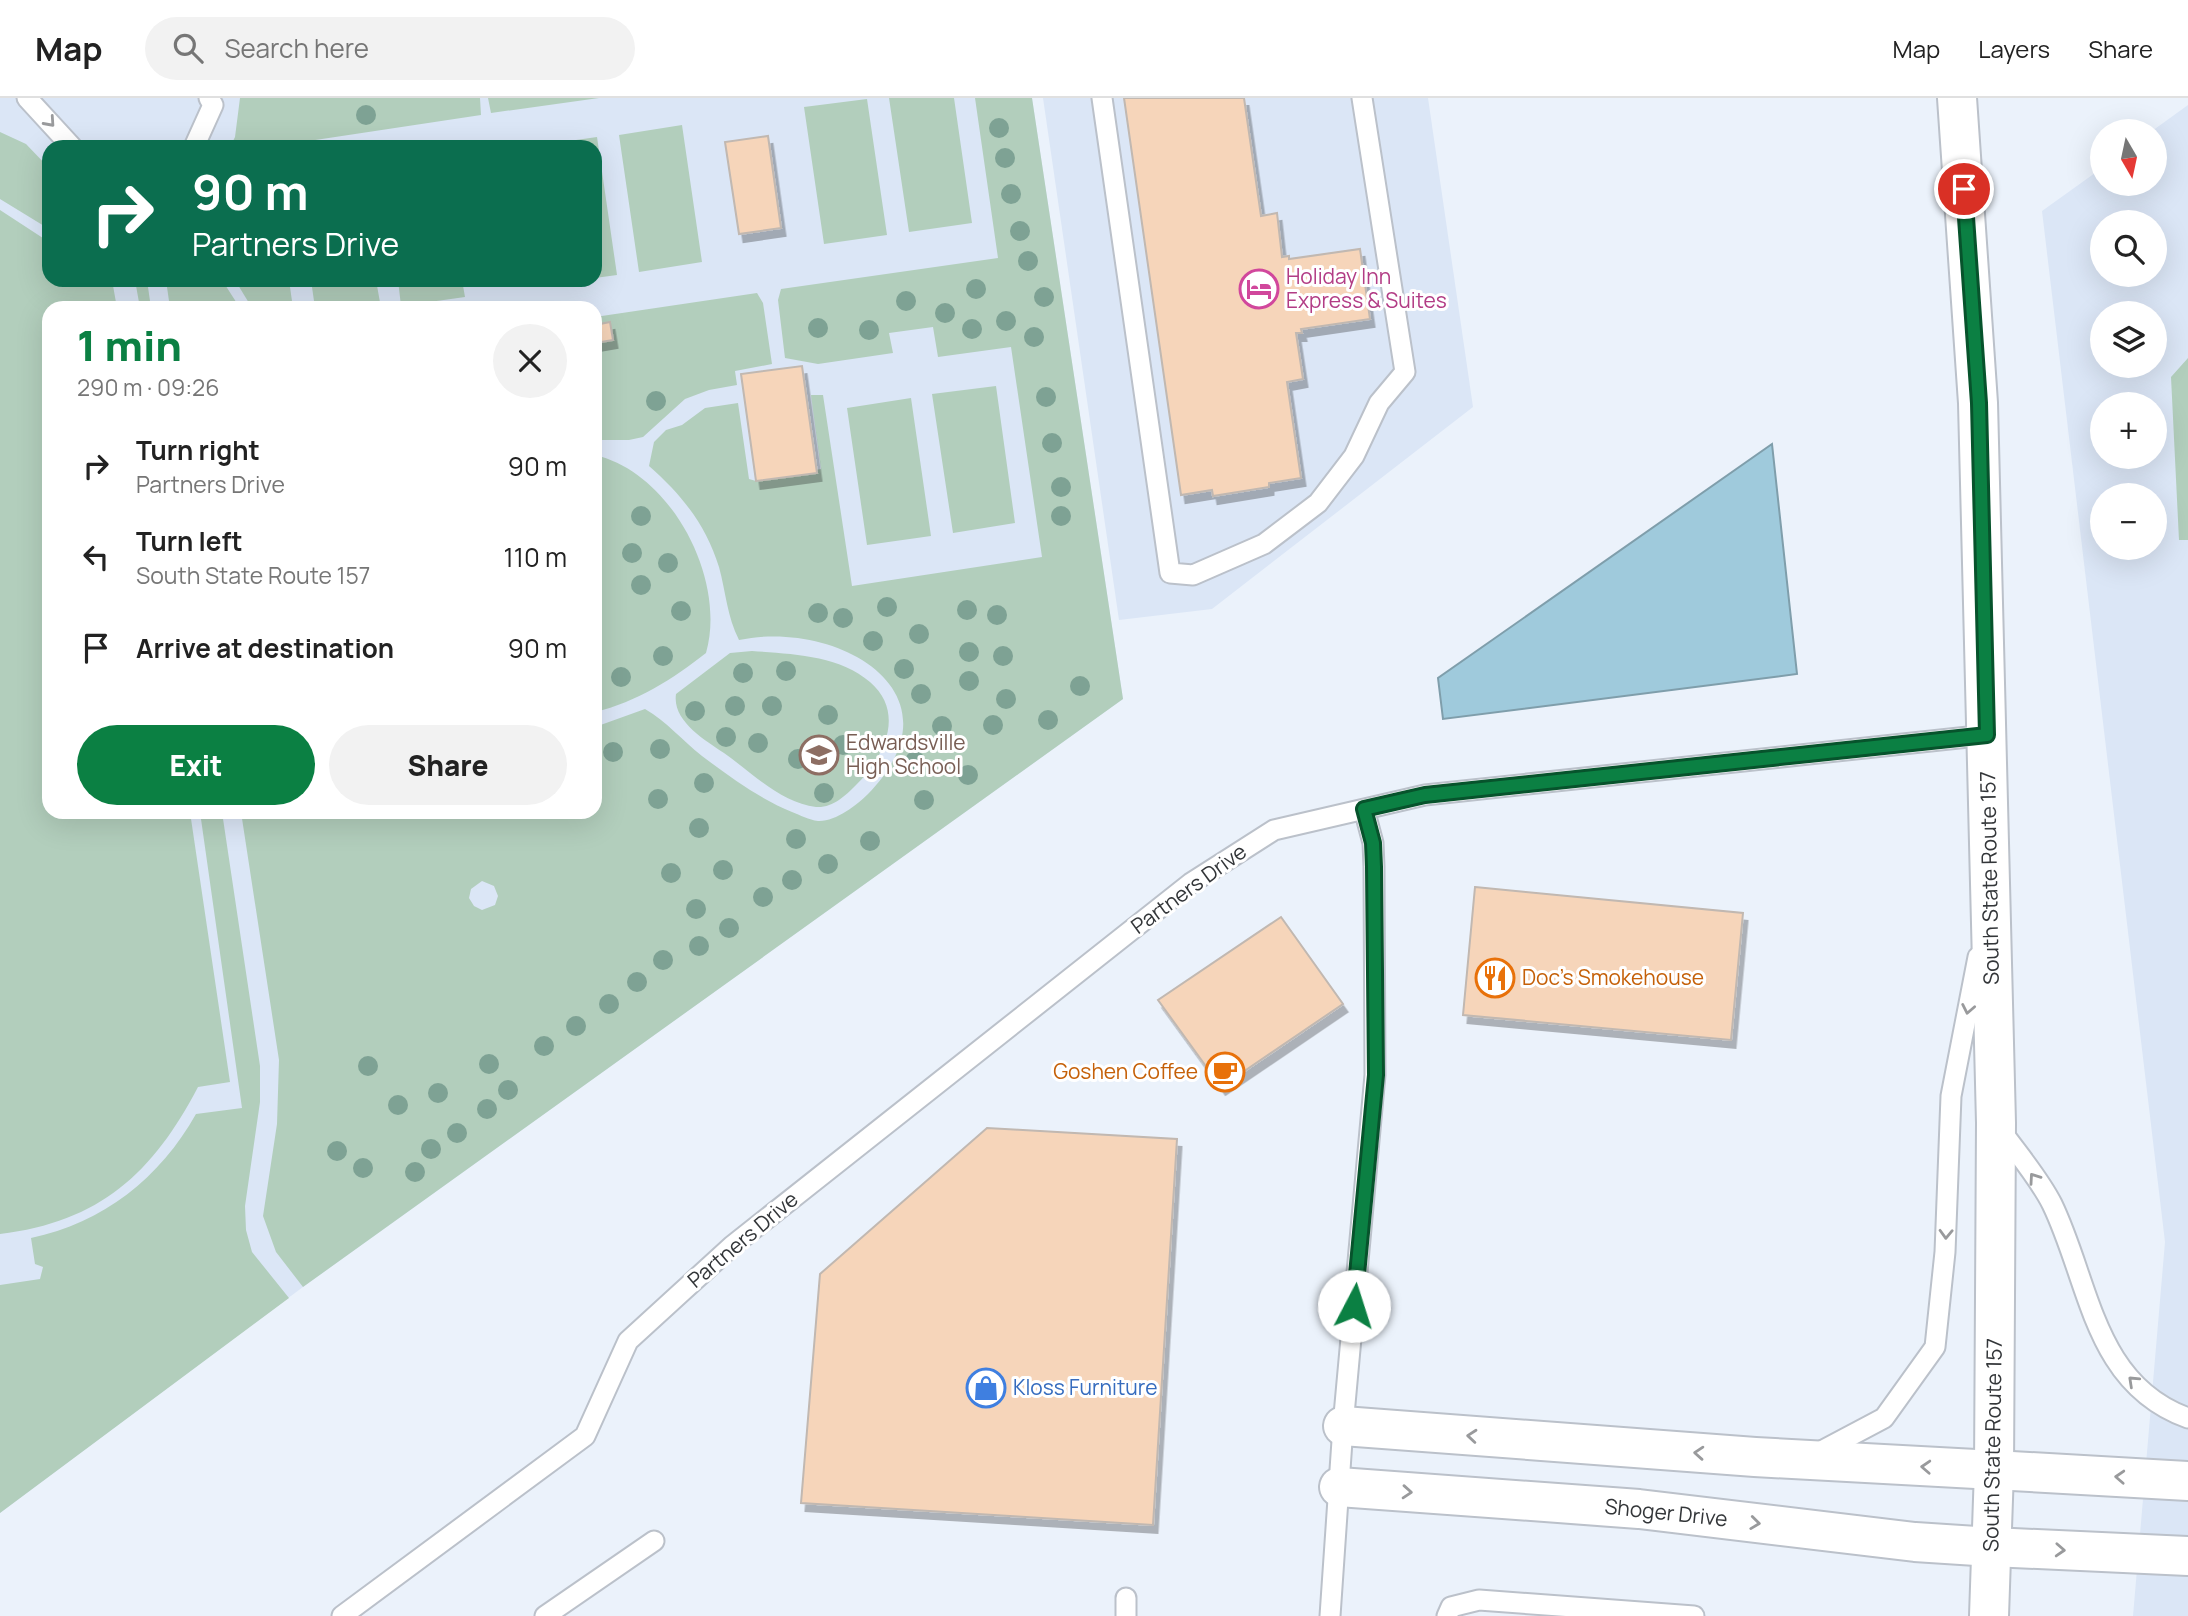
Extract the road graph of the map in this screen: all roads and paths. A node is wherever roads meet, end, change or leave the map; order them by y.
1 (27, 98) edge
2 (1102, 98) edge
3 (1362, 98) edge
4 (1957, 98) edge
5 (212, 100) edge
6 (66, 140) edge
7 (197, 140) edge
8 (1987, 735) junction
9 (1364, 809) junction
10 (1991, 894) junction
11 (1996, 1123) junction
12 (2188, 1418) edge
13 (1343, 1426) junction
14 (1805, 1460) junction
15 (1994, 1470) junction
16 (2188, 1481) edge
17 (1339, 1488) junction
18 (654, 1541) dead end
19 (1992, 1547) junction
20 (2188, 1556) edge
21 (342, 1616) edge
22 (545, 1616) edge
23 (1329, 1616) edge
24 (1447, 1616) edge
25 (1694, 1616) edge
26 (1989, 1616) edge

1 -> 6 lane
2 - 3 lane
4 - 8 street, South State Route 157
5 - 7 lane
8 - 9 lane, Partners Drive
8 - 10 street, South State Route 157
9 - 13 lane
9 - 21 lane, Partners Drive
10 - 11 street, South State Route 157
10 -> 14 lane
12 -> 11 lane
11 - 15 street, South State Route 157
14 -> 13 street
13 - 17 lane
15 -> 14 street
16 -> 15 street
15 - 19 street, South State Route 157
17 -> 19 street, Shoger Drive
17 - 23 lane
18 - 22 lane
19 -> 20 street, Shoger Drive
19 - 26 street, South State Route 157
24 - 25 lane

